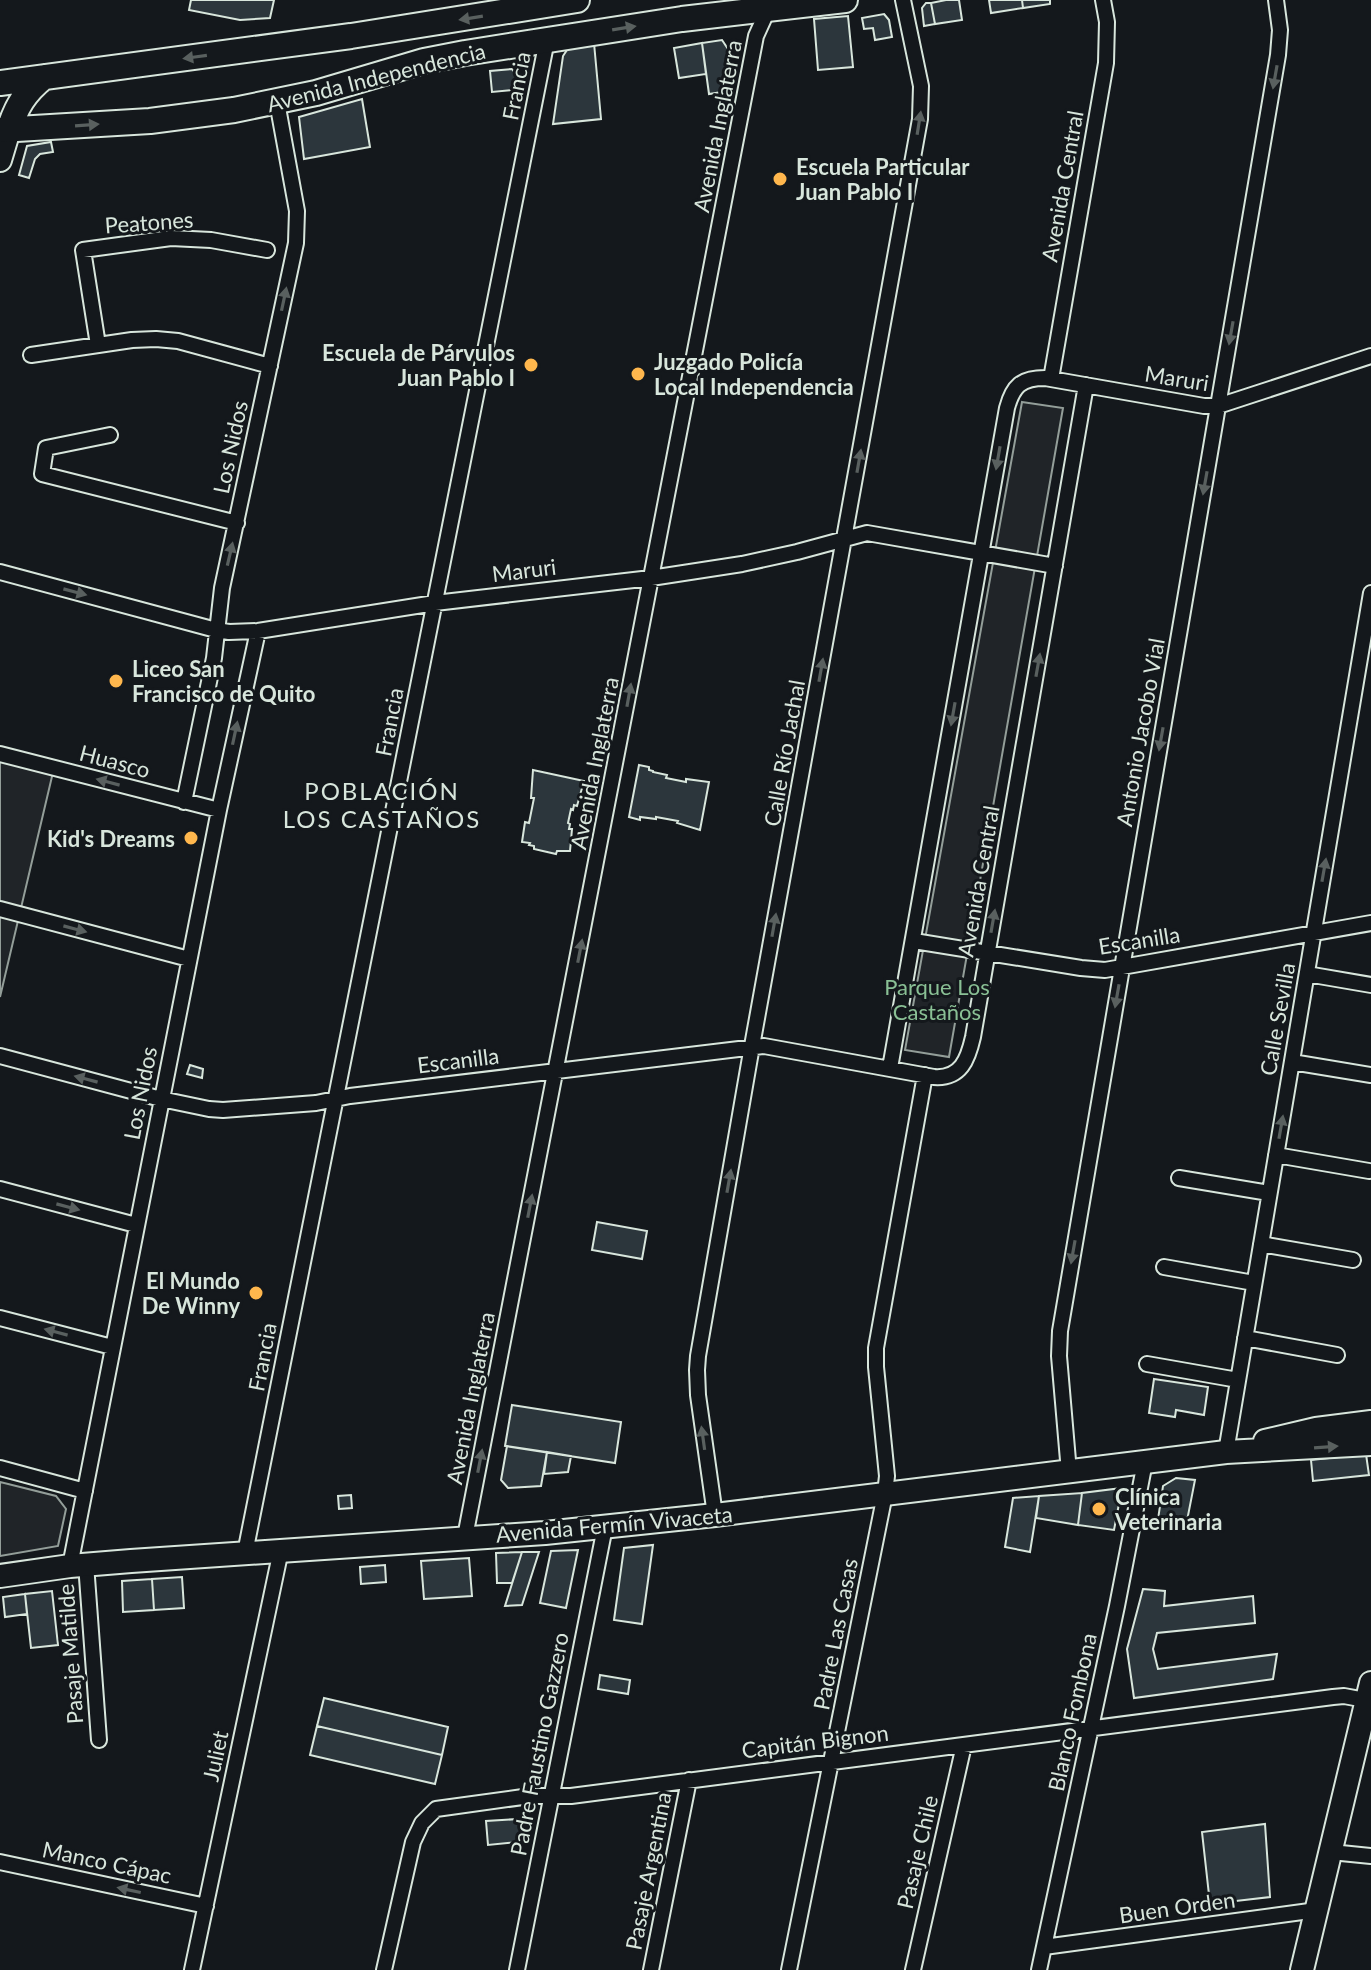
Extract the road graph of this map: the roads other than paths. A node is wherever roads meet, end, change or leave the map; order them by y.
1 (577, 0) edge
2 (903, 0) edge
3 (1103, 0) edge
4 (1276, 0) edge
5 (829, 1) edge
6 (549, 2) edge
7 (774, 4) edge
8 (547, 40) junction
9 (44, 77) junction
10 (0, 83) edge
11 (277, 102) junction
12 (5, 130) edge
13 (0, 160) edge
14 (267, 250) dead end
15 (98, 345) junction
16 (31, 355) dead end
17 (1371, 356) edge
18 (270, 366) junction
19 (1051, 379) junction
20 (1086, 385) junction
21 (1218, 406) junction
22 (110, 435) dead end
23 (237, 523) junction
24 (845, 538) junction
25 (981, 553) junction
26 (1055, 566) junction
27 (0, 572) edge
28 (651, 578) junction
29 (1371, 593) edge
30 (435, 603) junction
31 (216, 630) junction
32 (258, 631) junction
33 (0, 754) edge
34 (184, 802) junction
35 (219, 810) junction
36 (0, 909) edge
37 (1371, 923) edge
38 (1314, 932) junction
39 (914, 941) junction
40 (988, 952) junction
41 (189, 959) junction
42 (1122, 967) junction
43 (1307, 974) junction
44 (1371, 985) edge
45 (752, 1046) junction
46 (0, 1056) edge
47 (1292, 1062) junction
48 (890, 1068) junction
49 (556, 1070) junction
50 (925, 1075) junction
51 (1371, 1075) edge
52 (161, 1099) junction
53 (336, 1099) junction
54 (1276, 1155) junction
55 (1369, 1171) dead end
56 (1179, 1178) dead end
57 (0, 1189) edge
58 (1269, 1193) junction
59 (136, 1225) junction
60 (1261, 1244) junction
61 (1353, 1260) dead end
62 (1164, 1267) dead end
63 (1254, 1283) junction
64 (0, 1318) edge
65 (1245, 1338) junction
66 (112, 1347) junction
67 (1337, 1355) dead end
68 (1147, 1364) dead end
69 (1238, 1380) junction
70 (1371, 1422) edge
71 (1371, 1444) edge
72 (1226, 1452) junction
73 (1145, 1462) junction
74 (0, 1468) edge
75 (1069, 1472) junction
76 (85, 1491) junction
77 (885, 1494) junction
78 (715, 1515) junction
79 (605, 1527) junction
80 (465, 1537) junction
81 (281, 1550) junction
82 (245, 1553) junction
83 (78, 1565) junction
84 (0, 1576) edge
85 (1370, 1695) edge
86 (1090, 1728) junction
87 (99, 1740) dead end
88 (964, 1745) junction
89 (832, 1761) junction
90 (689, 1780) junction
91 (552, 1796) junction
92 (1331, 1852) junction
93 (1371, 1856) edge
94 (0, 1862) edge
95 (206, 1906) junction
96 (1317, 1910) junction
97 (1044, 1947) junction
98 (192, 1970) edge
99 (384, 1970) edge
100 (517, 1970) edge
101 (651, 1970) edge
102 (789, 1970) edge
103 (913, 1970) edge
104 (1039, 1970) edge
105 (1302, 1970) edge

1 - 6 main road, Avenida Independencia
24 -> 2 street, Calle Río Jachal
3 - 19 street, Avenida Central
4 -> 21 street, Antonio Jacobo Vial
5 - 7 main road, Avenida Independencia
6 -> 9 main road, Avenida Independencia
8 -> 7 main road, Avenida Independencia
7 - 28 street, Avenida Inglaterra
8 - 11 main road, Avenida Independencia
8 - 30 street, Francia
9 - 10 main road, Avenida Independencia
9 - 12 main road
12 -> 11 main road, Avenida Independencia
18 -> 11 street, Los Nidos
12 - 13 main road
14 - 15 street, Peatones
15 - 16 street
15 - 18 street
17 - 21 street, Maruri
18 - 23 street, Los Nidos
19 - 20 street, Maruri
19 -> 25 street, Maruri
20 - 21 street, Maruri
20 - 26 street, Avenida Central
21 -> 42 street, Antonio Jacobo Vial
22 - 23 street
31 -> 23 street, Los Nidos
24 - 25 street, Maruri
24 - 28 street, Maruri
45 -> 24 street, Calle Río Jachal
25 - 26 street, Maruri
25 -> 39 street
40 -> 26 street, Avenida Central
27 -> 31 street, Maruri
28 - 30 street, Maruri
49 -> 28 street, Avenida Inglaterra
38 -> 29 street, Calle Sevilla
30 - 32 street, Maruri
30 - 53 street, Francia
31 - 32 street, Maruri
31 - 34 street, Los Nidos
35 -> 32 street, Los Nidos
34 -> 33 street, Huasco
34 - 35 street, Huasco
35 - 41 street, Los Nidos
36 -> 41 street
37 - 38 street, Escanilla
38 - 42 street, Escanilla
38 - 43 street, Calle Sevilla
39 - 40 street, Escanilla
39 - 48 street
40 - 42 street, Escanilla
40 - 50 street, Avenida Central
41 - 52 street, Los Nidos
42 -> 75 street, Antonio Jacobo Vial
43 - 44 street
43 - 47 street, Calle Sevilla
45 - 48 street, Escanilla
45 - 49 street, Escanilla
78 -> 45 street, Calle Río Jachal
52 -> 46 street, Escanilla
47 - 51 street
54 -> 47 street, Calle Sevilla
48 - 50 street, Escanilla
49 - 53 street, Escanilla
80 -> 49 street, Avenida Inglaterra
50 - 77 street
52 - 53 street, Escanilla
52 - 59 street, Los Nidos
53 - 82 street, Francia
54 - 55 street
54 - 58 street, Calle Sevilla
56 - 58 street
57 -> 59 street
58 - 60 street, Calle Sevilla
59 - 66 street, Los Nidos
60 - 61 street
60 - 63 street, Calle Sevilla
62 - 63 street
63 - 65 street, Calle Sevilla
66 -> 64 street
65 - 67 street
65 - 69 street, Calle Sevilla
66 - 76 street, Los Nidos
68 - 69 street
69 - 72 street, Calle Sevilla
70 - 72 main road, Avenida Fermín Vivaceta
72 -> 71 main road, Avenida Fermín Vivaceta
72 - 73 main road, Avenida Fermín Vivaceta
73 - 75 main road, Avenida Fermín Vivaceta
73 - 86 street, Blanco Fombona
74 - 76 street
75 - 77 main road, Avenida Fermín Vivaceta
76 - 83 street, Los Nidos
77 - 78 main road, Avenida Fermín Vivaceta
77 - 89 street, Padre Las Casas
78 - 79 main road, Avenida Fermín Vivaceta
79 - 80 main road, Avenida Fermín Vivaceta
79 - 91 street, Padre Faustino Gazzero
80 - 81 main road, Avenida Fermín Vivaceta
81 - 82 main road, Avenida Fermín Vivaceta
81 - 95 street, Juliet
82 - 83 main road, Avenida Fermín Vivaceta
83 - 84 main road, Avenida Fermín Vivaceta
83 - 87 street, Pasaje Matilde
85 - 86 street, Capitán Bignon
85 - 92 main road
86 - 88 street, Capitán Bignon
86 - 97 street, Blanco Fombona
88 - 89 street, Capitán Bignon
88 - 103 street, Pasaje Chile
89 - 90 street, Capitán Bignon
89 - 102 street, Padre Las Casas
90 - 91 street, Capitán Bignon
90 - 101 street, Pasaje Argentina
91 - 99 street, Capitán Bignon
91 - 100 street, Padre Faustino Gazzero
92 - 93 street
92 - 96 main road
95 -> 94 street, Manco Cápac
95 - 98 street, Juliet
96 - 97 street, Buen Orden
96 - 105 main road
97 - 104 street, Blanco Fombona

